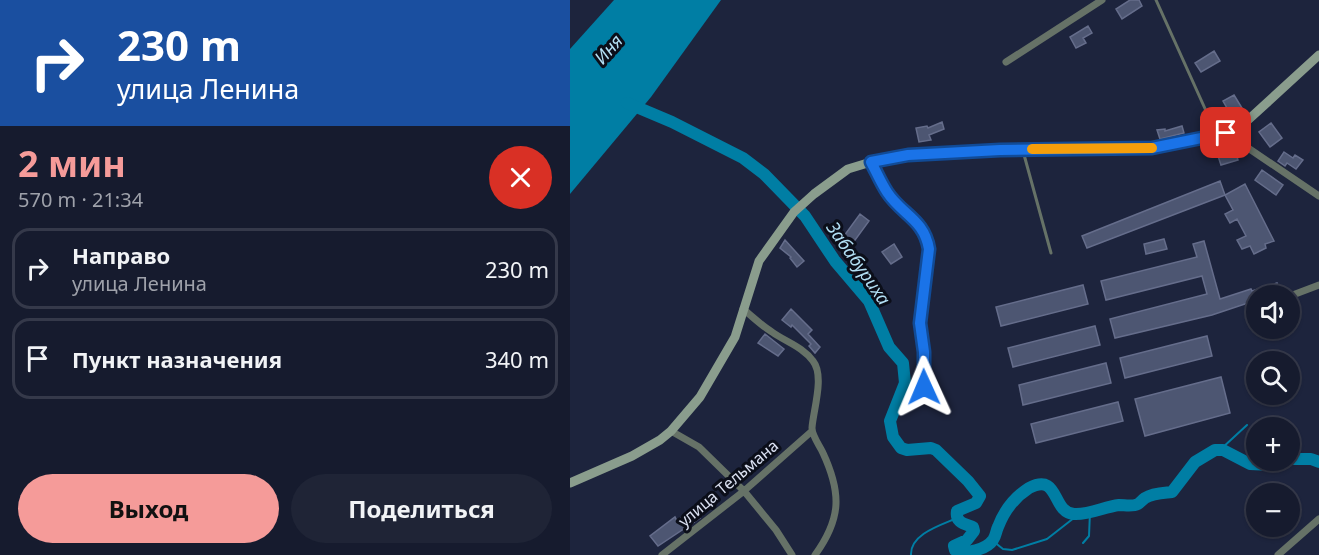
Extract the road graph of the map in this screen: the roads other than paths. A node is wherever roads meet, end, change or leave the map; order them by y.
1 (1102, 0) edge
2 (1156, 0) edge
3 (1319, 55) edge
4 (1006, 62) dead end
5 (1221, 134) junction
6 (1023, 149) junction
7 (871, 162) junction
8 (1319, 196) edge
9 (1051, 253) dead end
10 (1319, 285) edge
11 (1300, 293) edge
12 (743, 309) junction
13 (924, 387) dead end
14 (671, 430) junction
15 (812, 431) junction
16 (570, 483) edge
17 (744, 491) junction
18 (1319, 519) edge
19 (662, 555) edge
20 (792, 555) edge
21 (815, 555) edge
22 (1278, 555) edge

1 - 4 street
2 - 5 lane
3 - 5 main road
5 - 6 main road
5 - 8 street
6 - 7 main road
6 - 9 lane
7 - 12 main road
7 - 13 lane
10 - 11 street
12 - 14 main road
12 - 15 street
14 - 16 main road
14 - 17 street
15 - 17 street, улица Тельмана
15 - 21 street
17 - 19 street, улица Тельмана
17 - 20 street
18 - 22 street

